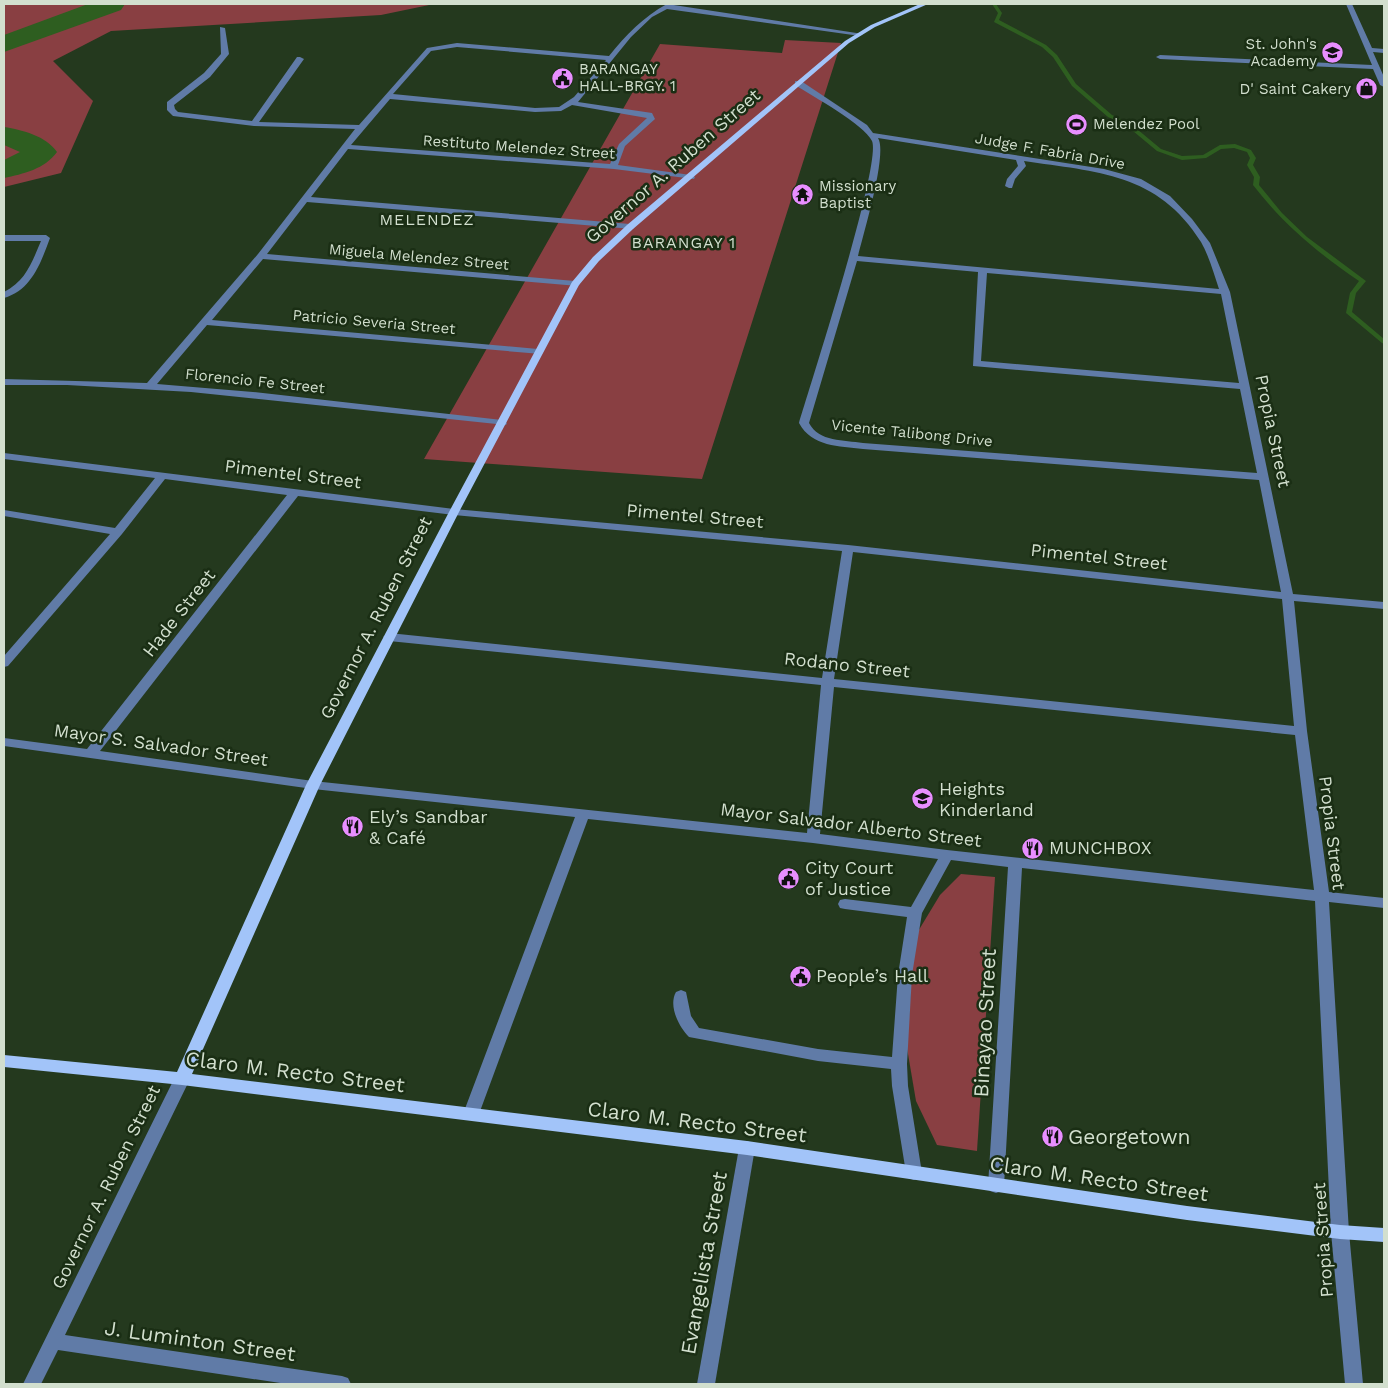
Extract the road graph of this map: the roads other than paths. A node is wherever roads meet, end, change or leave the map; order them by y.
1 (925, 4) edge
2 (1349, 4) edge
3 (668, 5) edge
4 (222, 28) dead end
5 (860, 34) junction
6 (1368, 50) junction
7 (1384, 51) edge
8 (1160, 56) dead end
9 (611, 58) junction
10 (300, 59) dead end
11 (1376, 66) junction
12 (798, 83) junction
13 (1384, 85) edge
14 (387, 96) junction
15 (572, 104) junction
16 (254, 124) junction
17 (361, 127) junction
18 (872, 135) junction
19 (346, 147) junction
20 (1019, 158) junction
21 (614, 168) junction
22 (691, 177) junction
23 (1010, 186) dead end
24 (306, 199) junction
25 (630, 227) junction
26 (4, 238) edge
27 (260, 256) junction
28 (853, 258) junction
29 (983, 270) junction
30 (575, 284) junction
31 (1225, 292) junction
32 (4, 295) edge
33 (206, 322) junction
34 (538, 352) junction
35 (4, 382) edge
36 (152, 385) junction
37 (1244, 386) junction
38 (502, 423) junction
39 (4, 456) edge
40 (163, 475) junction
41 (1264, 477) junction
42 (295, 492) junction
43 (454, 512) junction
44 (4, 513) edge
45 (118, 532) junction
46 (848, 548) junction
47 (1288, 596) junction
48 (1384, 605) edge
49 (389, 636) junction
50 (4, 663) edge
51 (828, 680) junction
52 (1301, 731) junction
53 (4, 742) edge
54 (90, 755) junction
55 (313, 785) junction
56 (583, 814) junction
57 (813, 838) junction
58 (947, 855) junction
59 (1015, 862) junction
60 (1322, 896) junction
61 (1384, 903) edge
62 (845, 904) dead end
63 (914, 913) junction
64 (681, 996) dead end
65 (4, 1061) edge
66 (899, 1064) junction
67 (182, 1079) junction
68 (471, 1114) junction
69 (747, 1148) junction
70 (914, 1173) junction
71 (996, 1186) junction
72 (1340, 1232) junction
73 (1384, 1235) edge
74 (52, 1341) junction
75 (32, 1384) edge
76 (342, 1384) edge
77 (706, 1384) edge
78 (1354, 1384) edge

1 - 5 main road, Governor A. Ruben Street
2 - 6 street
3 - 5 street
3 - 9 street
4 - 16 street
5 - 12 main road, Governor A. Ruben Street
6 - 7 street
6 - 11 street
8 - 11 street
9 - 14 street
9 - 15 street
10 - 16 street
11 - 13 street
12 - 18 street
12 - 22 main road, Governor A. Ruben Street
14 - 15 street
14 - 17 street
15 - 21 street
16 - 17 street
17 - 19 street
18 - 20 street, Judge F. Fabria Drive
18 - 28 street, Vicente Talibong Drive
19 - 21 street, Restituto Melendez Street
19 - 24 street
20 - 23 street
20 - 31 street, Judge F. Fabria Drive
21 - 22 street, Restituto Melendez Street
22 - 25 main road, Governor A. Ruben Street
24 - 25 street
24 - 27 street
25 - 30 main road, Governor A. Ruben Street
26 - 32 street
27 - 30 street, Miguela Melendez Street
27 - 33 street
28 - 29 street
28 - 41 street, Vicente Talibong Drive
29 - 31 street
29 - 37 street
30 - 34 main road, Governor A. Ruben Street
31 - 37 street, Propia Street
33 - 34 street, Patricio Severia Street
33 - 36 street
34 - 38 main road, Governor A. Ruben Street
35 - 36 street, Florencio Fe Street
36 - 38 street, Florencio Fe Street
37 - 41 street, Propia Street
38 - 43 main road, Governor A. Ruben Street
39 - 40 street, Pimentel Street
40 - 42 street, Pimentel Street
40 - 45 street
41 - 47 street, Propia Street
42 - 43 street, Pimentel Street
42 - 54 street, Hade Street
43 - 46 street, Pimentel Street
43 - 49 main road, Governor A. Ruben Street
44 - 45 street
45 - 50 street
46 - 47 street, Pimentel Street
46 - 51 street
47 - 48 street, Pimentel Street
47 - 52 street, Propia Street
49 - 51 street, Rodano Street
49 - 55 main road, Governor A. Ruben Street
51 - 52 street, Rodano Street
51 - 57 street
52 - 60 street, Propia Street
53 - 54 street, Mayor S. Salvador Street
54 - 55 street, Mayor S. Salvador Street
55 - 56 street, Mayor Salvador Alberto Street
55 - 67 main road, Governor A. Ruben Street
56 - 57 street, Mayor Salvador Alberto Street
56 - 68 street
57 - 58 street, Mayor Salvador Alberto Street
58 - 59 street, Mayor Salvador Alberto Street
58 - 63 street
59 - 60 street, Mayor Salvador Alberto Street
59 - 71 street, Binayao Street
60 - 61 street, Mayor Salvador Alberto Street
60 - 72 street, Propia Street
62 - 63 street
63 - 66 street
64 - 66 street
65 - 67 main road, Claro M. Recto Street
66 - 70 street
67 - 68 main road, Claro M. Recto Street
67 - 74 street, Governor A. Ruben Street
68 - 69 main road, Claro M. Recto Street
69 - 70 main road, Claro M. Recto Street
69 - 77 street, Evangelista Street
70 - 71 main road, Claro M. Recto Street
71 - 72 main road, Claro M. Recto Street
72 - 73 main road, Claro M. Recto Street
72 - 78 street, Propia Street
74 - 75 street, Governor A. Ruben Street
74 - 76 street, J. Luminton Street

